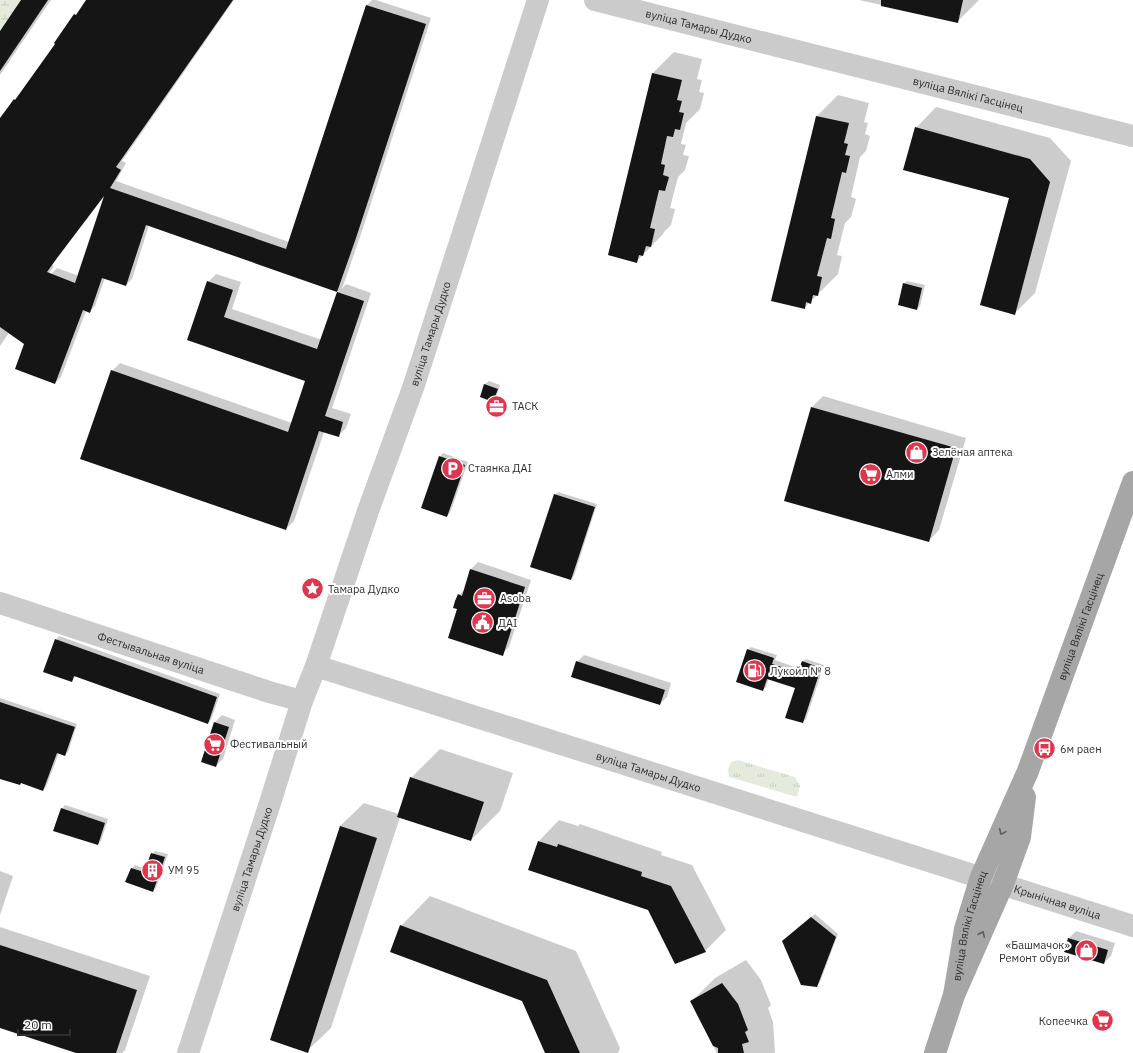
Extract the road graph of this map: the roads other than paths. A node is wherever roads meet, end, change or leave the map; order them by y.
1 (538, 0) edge
2 (595, 0) edge
3 (803, 52) joint
4 (1133, 136) edge
5 (1133, 482) edge
6 (0, 603) edge
7 (316, 666) junction
8 (302, 701) junction
9 (1028, 771) junction
10 (981, 877) junction
11 (1003, 884) junction
12 (1133, 926) edge
13 (954, 995) junction
14 (188, 1053) edge
15 (935, 1053) edge

1 - 7 street, вуліца Тамары Дудко
2 - 3 street, вуліца Тамары Дудко
3 - 4 street, вуліца Вялікі Гасцінец
5 - 9 main road, вуліца Вялікі Гасцінец
6 - 8 street, Фестывальная вуліца
7 - 8 street, вуліца Тамары Дудко
7 - 10 street, вуліца Тамары Дудко
8 - 14 street, вуліца Тамары Дудко
9 -> 10 main road, вуліца Вялікі Гасцінец
9 - 11 main road, вуліца Вялікі Гасцінец
10 - 11 street, Крынічная вуліца
10 - 13 main road, вуліца Вялікі Гасцінец
11 - 12 street, Крынічная вуліца
13 -> 11 main road, вуліца Вялікі Гасцінец
13 - 15 main road, вуліца Вялікі Гасцінец

